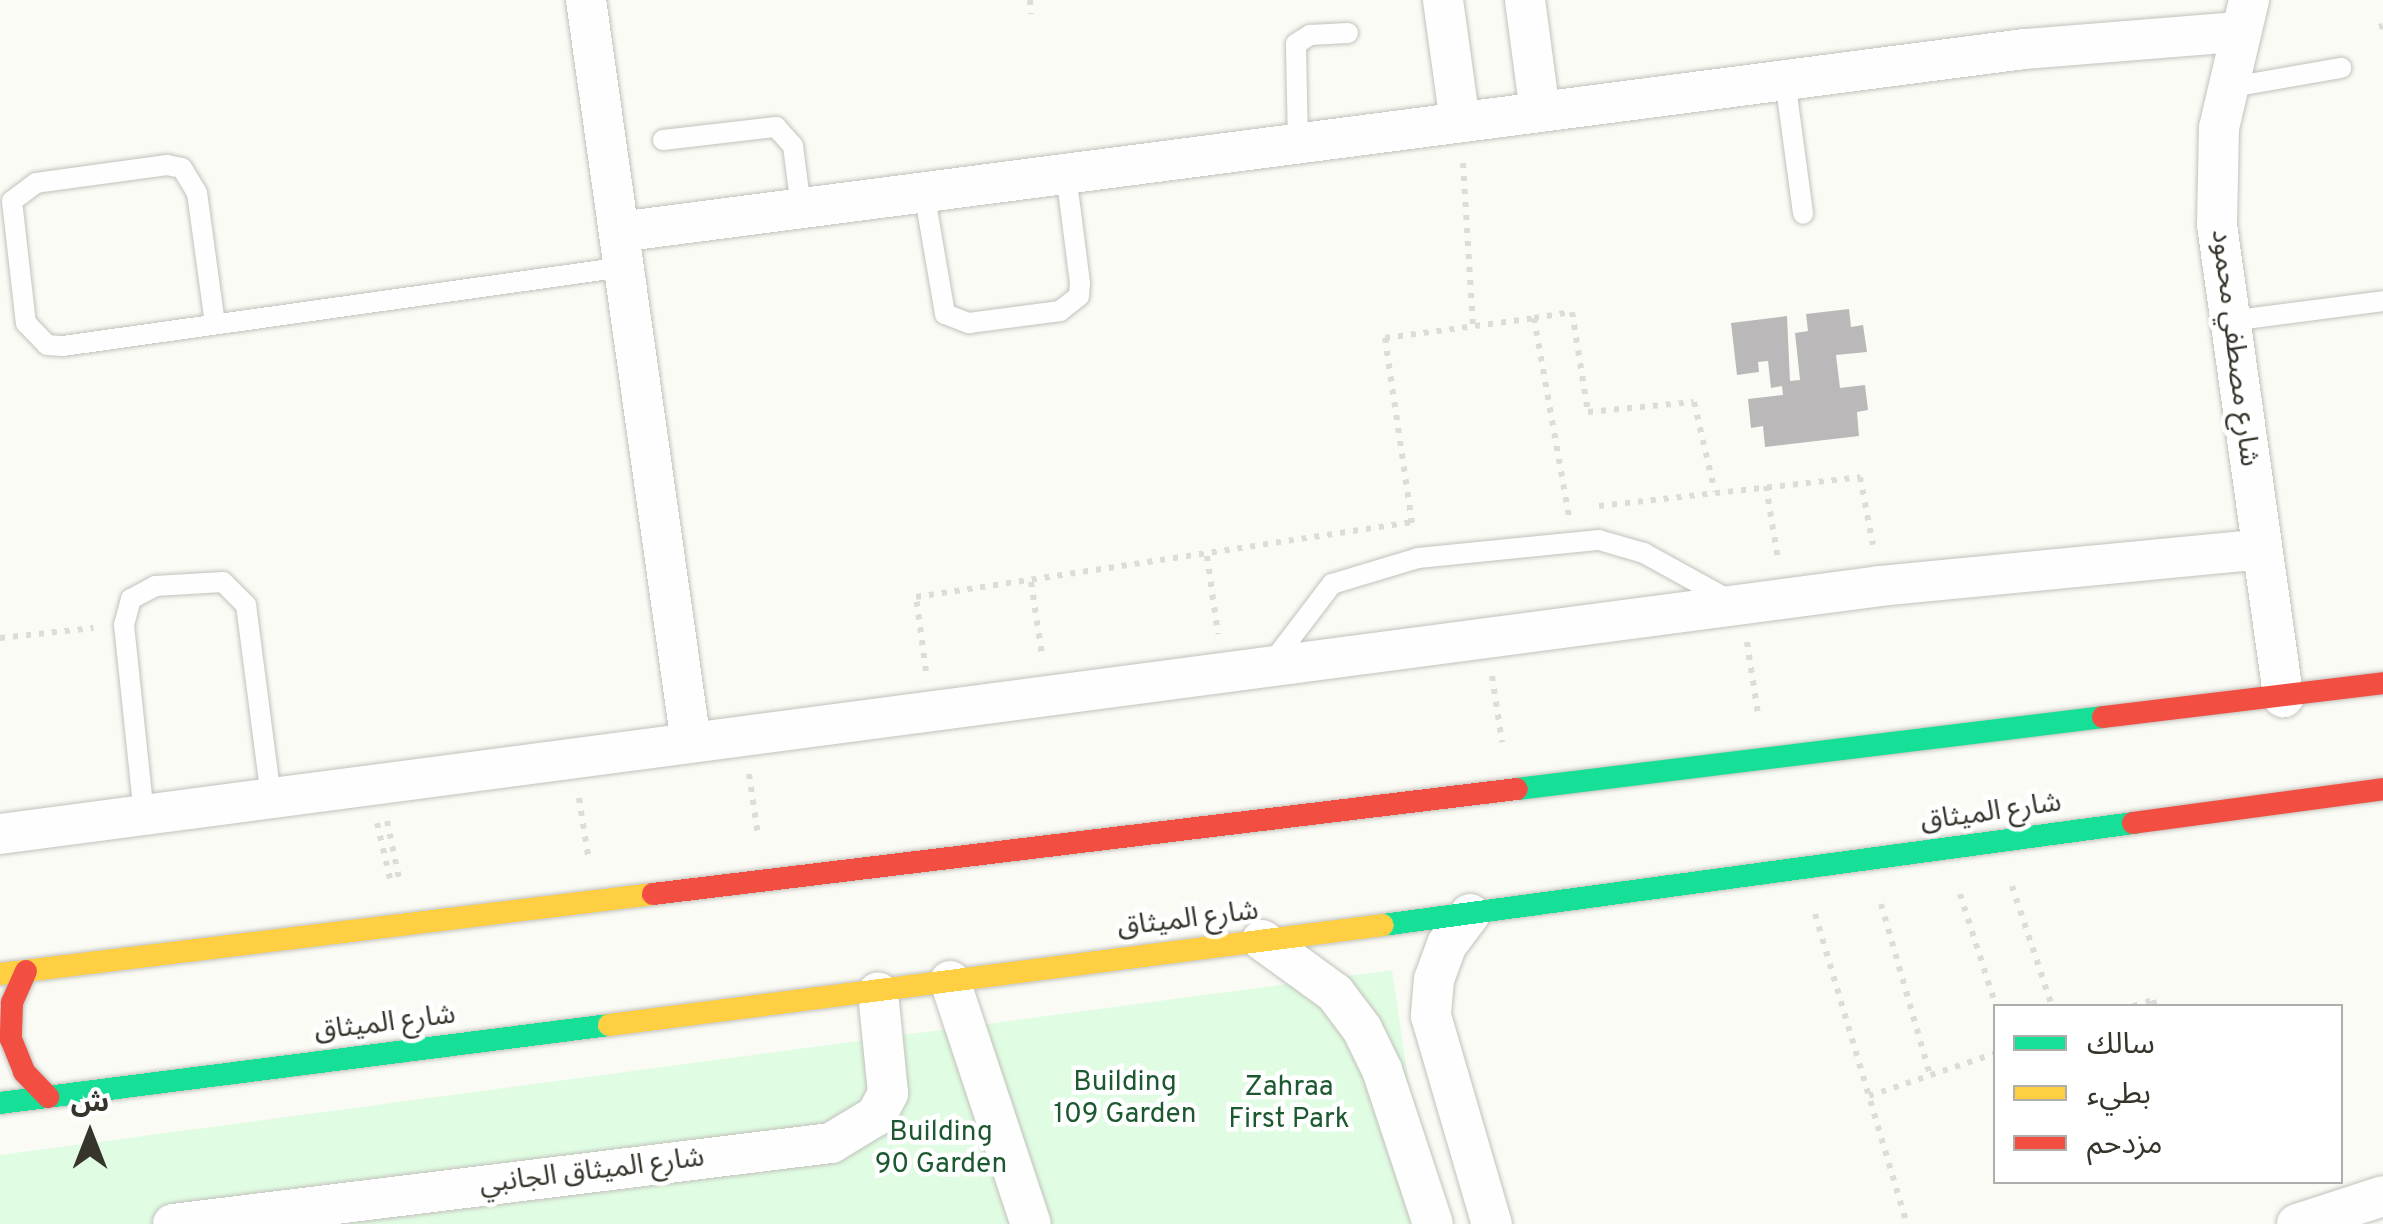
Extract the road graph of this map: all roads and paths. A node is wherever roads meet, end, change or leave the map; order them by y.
1 (586, 0) edge
2 (1030, 0) edge
3 (1443, 0) edge
4 (1525, 0) edge
5 (1031, 14) dead end
6 (2243, 16) edge
7 (1348, 33) dead end
8 (2341, 68) dead end
9 (1785, 80) junction
10 (2226, 88) junction
11 (1540, 112) junction
12 (1460, 122) junction
13 (662, 140) dead end
14 (1298, 143) junction
15 (1066, 173) junction
16 (924, 192) junction
17 (802, 208) junction
18 (1803, 214) dead end
19 (622, 249) junction
20 (2383, 301) edge
21 (1534, 318) junction
22 (2230, 321) junction
23 (216, 324) junction
24 (1474, 326) junction
25 (1766, 486) junction
26 (1716, 492) junction
27 (1568, 510) junction
28 (1412, 522) junction
29 (1572, 539) junction
30 (2261, 549) junction
31 (1208, 556) junction
32 (1418, 558) junction
33 (1031, 582) junction
34 (1880, 586) junction
35 (1785, 602) junction
36 (1741, 606) junction
37 (124, 625) junction
38 (0, 638) edge
39 (1748, 655) dead end
40 (1268, 668) junction
41 (1224, 674) junction
42 (1752, 676) dead end
43 (2383, 684) edge
44 (1494, 685) dead end
45 (2283, 697) junction
46 (1048, 698) junction
47 (1497, 706) dead end
48 (932, 712) junction
49 (692, 744) junction
50 (749, 777) dead end
51 (2383, 788) edge
52 (271, 798) junction
53 (752, 798) dead end
54 (580, 800) dead end
55 (144, 815) junction
56 (583, 821) dead end
57 (0, 834) edge
58 (1997, 842) junction
59 (1946, 850) junction
60 (1868, 860) junction
61 (1802, 869) junction
62 (1470, 914) junction
63 (1262, 940) junction
64 (26, 971) junction
65 (0, 974) edge
66 (950, 981) junction
67 (878, 992) junction
68 (1995, 1004) edge
69 (2051, 1004) edge
70 (1993, 1054) edge
71 (1930, 1075) junction
72 (1868, 1096) junction
73 (48, 1097) junction
74 (0, 1103) edge
75 (2383, 1196) edge
76 (172, 1224) edge
77 (1031, 1224) edge
78 (1433, 1224) edge
79 (1492, 1224) edge
80 (1907, 1224) edge
81 (2297, 1224) edge

1 - 19 street
2 - 5 path
3 - 12 street
4 - 11 street
6 - 9 street
6 - 10 street, شارع مصطفي محمود
7 - 14 lane
8 - 10 lane
9 - 11 street
9 - 18 lane
10 - 22 street, شارع مصطفي محمود
11 - 12 street
12 - 14 street
12 - 24 path
13 - 17 lane
14 - 15 street
15 - 16 street
15 - 16 lane
16 - 17 street
17 - 19 street
19 - 23 lane
19 - 49 street
20 - 22 lane
21 - 24 path
21 - 26 path
21 - 27 path
22 - 30 street, شارع مصطفي محمود
23 - 23 lane
24 - 28 path
25 - 26 path
25 - 34 path
25 - 35 path
26 - 27 path
27 - 29 path
28 - 31 path
28 - 32 path
29 - 32 lane
29 - 36 lane
30 - 34 street
30 - 45 street, شارع مصطفي محمود
31 - 33 path
31 - 41 path
32 - 40 lane
33 - 46 path
33 - 48 path
34 - 35 street
35 - 36 street
36 - 40 street
37 - 38 path
37 - 52 lane
37 - 55 lane
39 - 42 path
40 - 41 street
41 - 46 street
43 - 45 main road
44 - 47 path
45 - 64 main road
46 - 48 street
48 - 49 street
49 - 52 street
50 - 53 path
51 - 58 main road, شارع الميثاق
52 - 55 street
54 - 56 path
55 - 57 street
58 - 59 main road, شارع الميثاق
58 - 69 path
59 - 60 main road, شارع الميثاق
59 - 68 path
60 - 61 main road, شارع الميثاق
60 - 71 path
61 - 62 main road, شارع الميثاق
61 - 72 path
62 - 63 main road, شارع الميثاق
62 - 79 street
63 - 66 main road, شارع الميثاق
63 - 78 street
64 - 65 main road
64 - 73 main road
66 - 67 main road, شارع الميثاق
66 - 77 street
67 - 73 main road, شارع الميثاق
67 - 76 street, شارع الميثاق الجانبي
70 - 71 path
71 - 72 path
72 - 80 path
73 - 74 main road, شارع الميثاق
75 - 81 street

